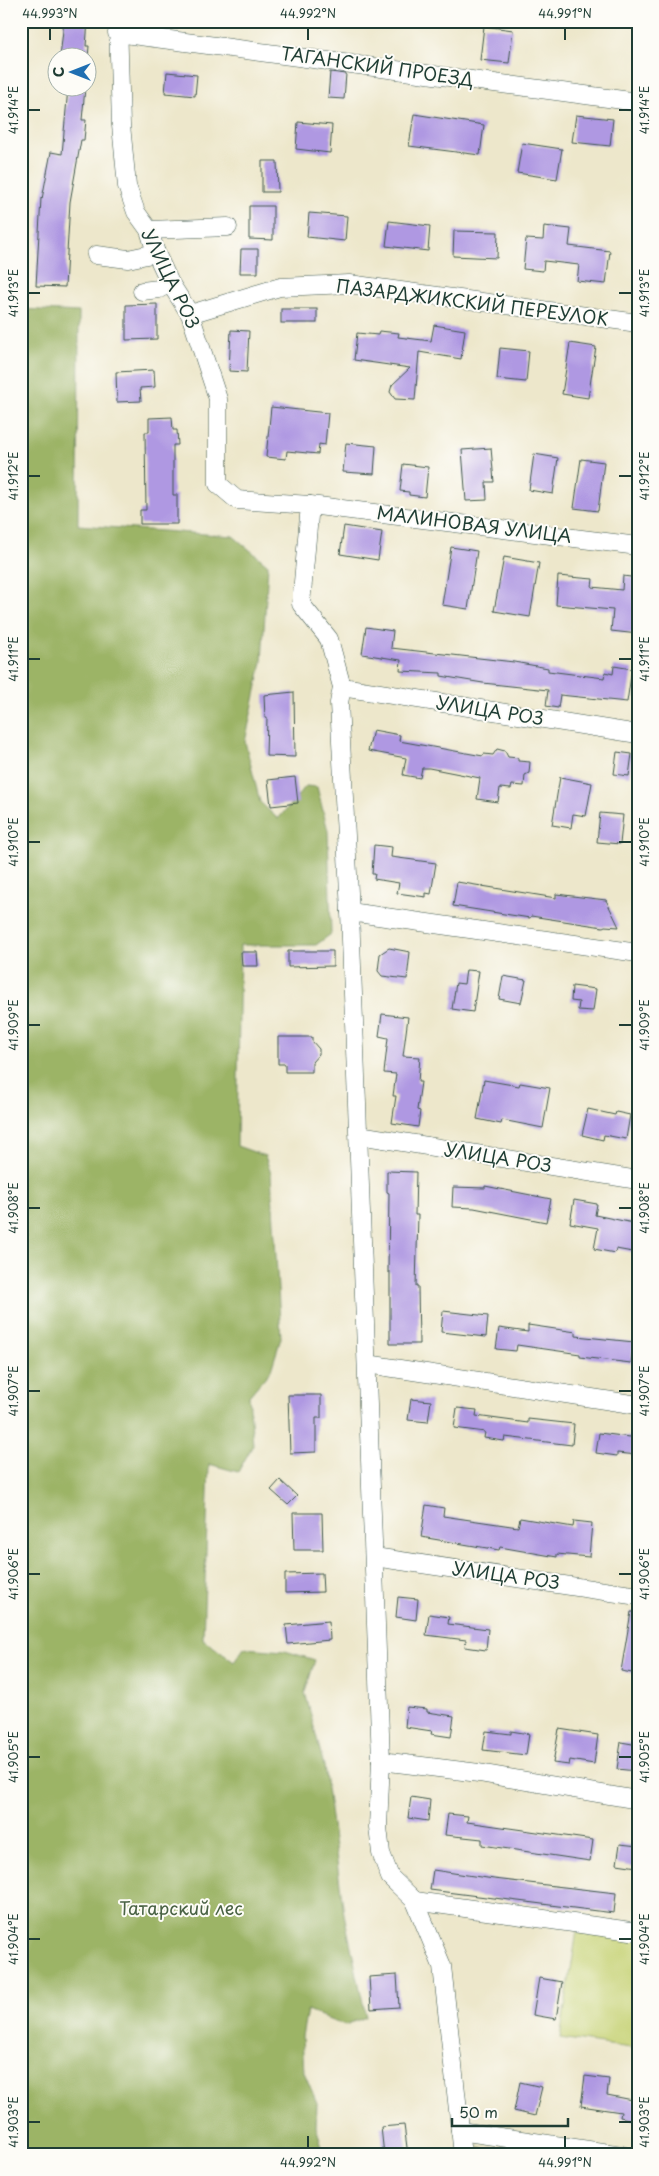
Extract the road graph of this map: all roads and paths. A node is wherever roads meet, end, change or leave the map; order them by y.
1 (117, 27) edge
2 (638, 102) edge
3 (228, 227) dead end
4 (148, 230) junction
5 (156, 253) junction
6 (96, 255) dead end
7 (170, 283) junction
8 (142, 291) dead end
9 (190, 314) junction
10 (638, 324) edge
11 (310, 505) junction
12 (638, 546) edge
13 (342, 687) junction
14 (638, 734) edge
15 (350, 912) junction
16 (638, 953) edge
17 (359, 1135) junction
18 (638, 1180) edge
19 (367, 1364) junction
20 (638, 1405) edge
21 (374, 1557) junction
22 (638, 1596) edge
23 (381, 1760) junction
24 (638, 1800) edge
25 (415, 1901) junction
26 (638, 1932) edge
27 (460, 2131) junction
28 (463, 2155) edge
29 (622, 2155) edge

1 - 2 street, ТАГАНСКИЙ ПРОЕЗД
1 - 4 street, УЛИЦА РОЗ
3 - 4 street
4 - 5 street, УЛИЦА РОЗ
5 - 6 street
5 - 7 street, УЛИЦА РОЗ
7 - 8 street
7 - 9 street, УЛИЦА РОЗ
9 - 10 street, ПАЗАРДЖИКСКИЙ ПЕРЕУЛОК
9 - 11 street, УЛИЦА РОЗ
11 - 12 street, МАЛИНОВАЯ УЛИЦА
11 - 13 street
13 - 14 street, УЛИЦА РОЗ
13 - 15 street
15 - 16 street
15 - 17 street
17 - 18 street, УЛИЦА РОЗ
17 - 19 street
19 - 20 street
19 - 21 street
21 - 22 street, УЛИЦА РОЗ
21 - 23 street
23 - 24 street
23 - 25 street
25 - 26 street
25 - 27 street
27 - 28 street
27 - 29 street

